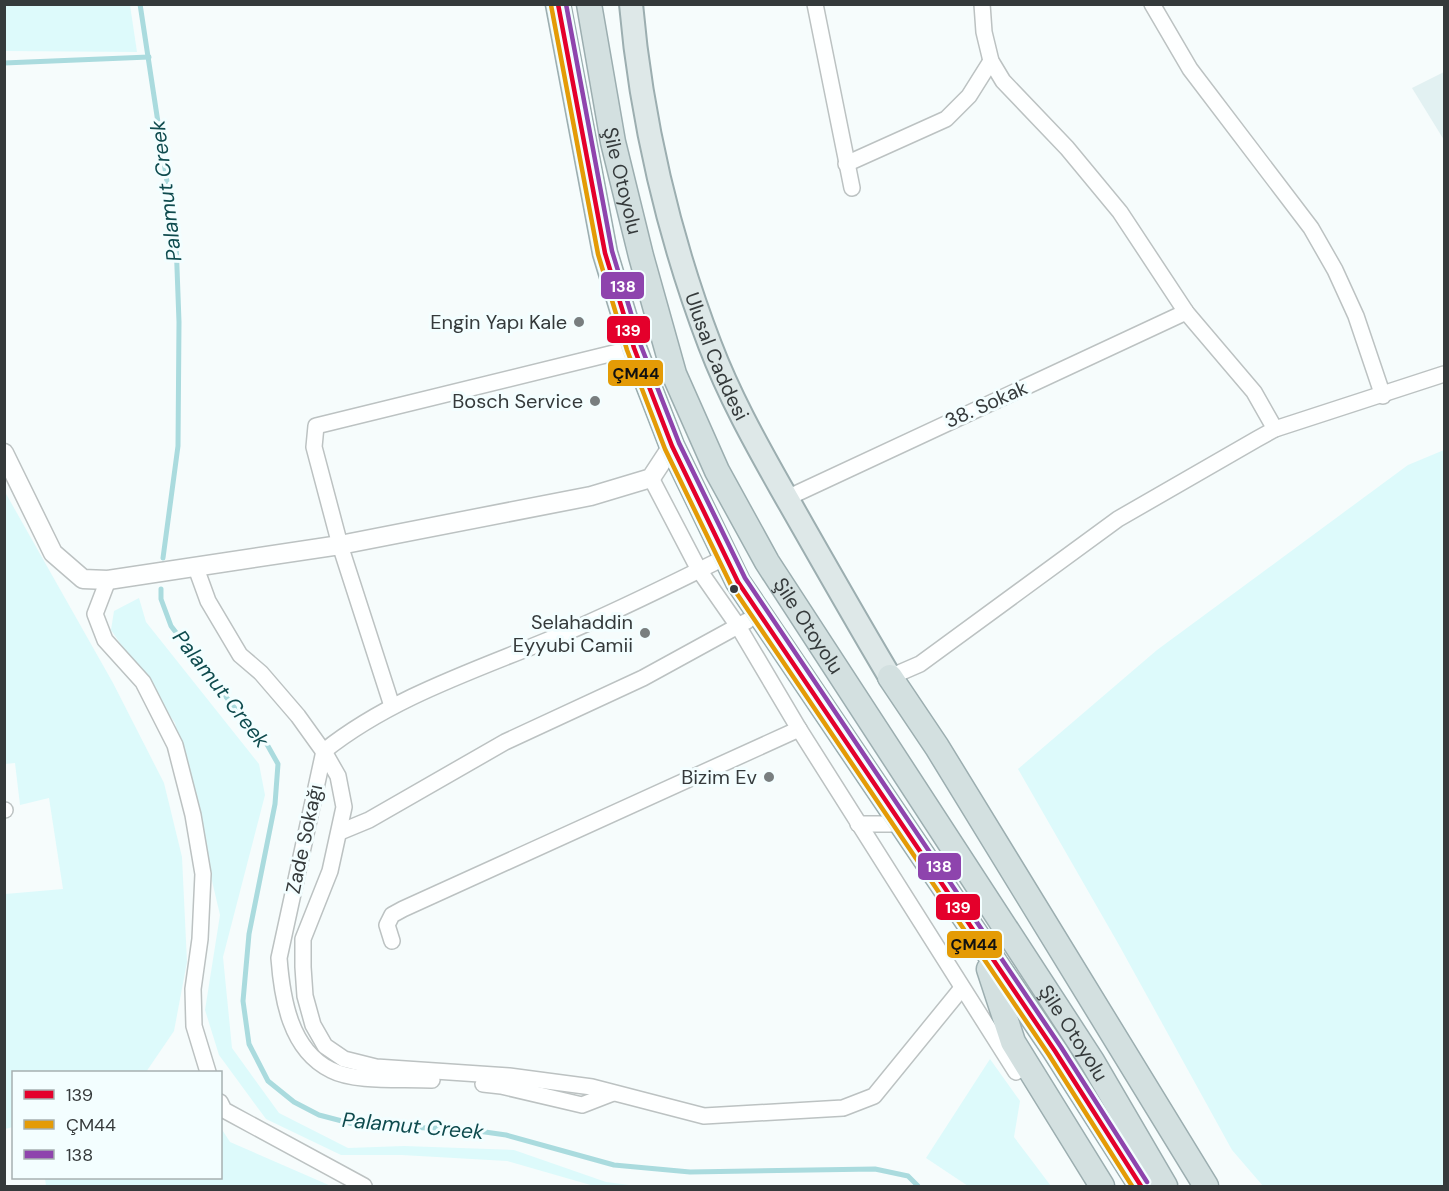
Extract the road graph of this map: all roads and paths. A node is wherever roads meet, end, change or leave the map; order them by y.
1 (558, 4) edge
2 (589, 4) edge
3 (631, 4) edge
4 (815, 4) edge
5 (982, 4) edge
6 (1152, 4) edge
7 (991, 61) junction
8 (846, 164) junction
9 (852, 188) dead end
10 (1186, 312) junction
11 (634, 348) junction
12 (1444, 374) edge
13 (1383, 396) junction
14 (1275, 429) junction
15 (672, 446) junction
16 (4, 453) edge
17 (651, 478) junction
18 (787, 498) junction
19 (340, 545) junction
20 (726, 557) junction
21 (196, 568) junction
22 (699, 570) junction
23 (108, 580) junction
24 (760, 614) junction
25 (738, 626) junction
26 (890, 677) junction
27 (392, 706) junction
28 (799, 729) junction
29 (324, 751) junction
30 (858, 824) junction
31 (900, 824) junction
32 (340, 832) junction
33 (392, 941) dead end
34 (980, 941) junction
35 (962, 988) junction
36 (208, 1071) edge
37 (1016, 1072) dead end
38 (613, 1094) junction
39 (222, 1106) edge
40 (1165, 1119) junction
41 (364, 1186) edge
42 (1102, 1186) edge
43 (1141, 1186) edge
44 (1165, 1186) edge
45 (1190, 1186) edge
46 (1206, 1186) edge

1 - 11 highway, Şile Otoyolu
2 - 44 highway, Şile Otoyolu
3 - 18 main road, Ulusal Caddesi
4 - 8 street
5 - 7 street
6 - 13 street
7 - 8 street
7 - 10 street
8 - 9 street
10 - 14 street
10 - 18 street, 38. Sokak
11 - 15 highway, Şile Otoyolu
11 - 19 street
12 - 13 street
13 - 14 street
14 - 26 street
15 - 17 street
15 - 20 highway, Şile Otoyolu
16 - 23 street
17 - 19 street
17 - 22 street
18 - 26 main road, Ulusal Caddesi
19 - 21 street
19 - 27 street
20 - 22 street
20 - 24 highway, Şile Otoyolu
21 - 23 street
21 - 29 street
22 - 25 street
22 - 27 street
23 - 36 street
24 - 25 street
24 - 31 highway, Şile Otoyolu
25 - 28 street
25 - 32 street
26 - 40 highway
27 - 29 street
28 - 30 street
28 - 33 street
29 - 32 street
29 - 38 street, Zade Sokağı
30 - 31 street
30 - 35 street
31 - 34 highway, Şile Otoyolu
32 - 38 street
34 - 42 highway
34 - 43 highway, Şile Otoyolu
35 - 37 street
35 - 38 street
39 - 41 street
40 - 45 highway
40 - 46 highway

